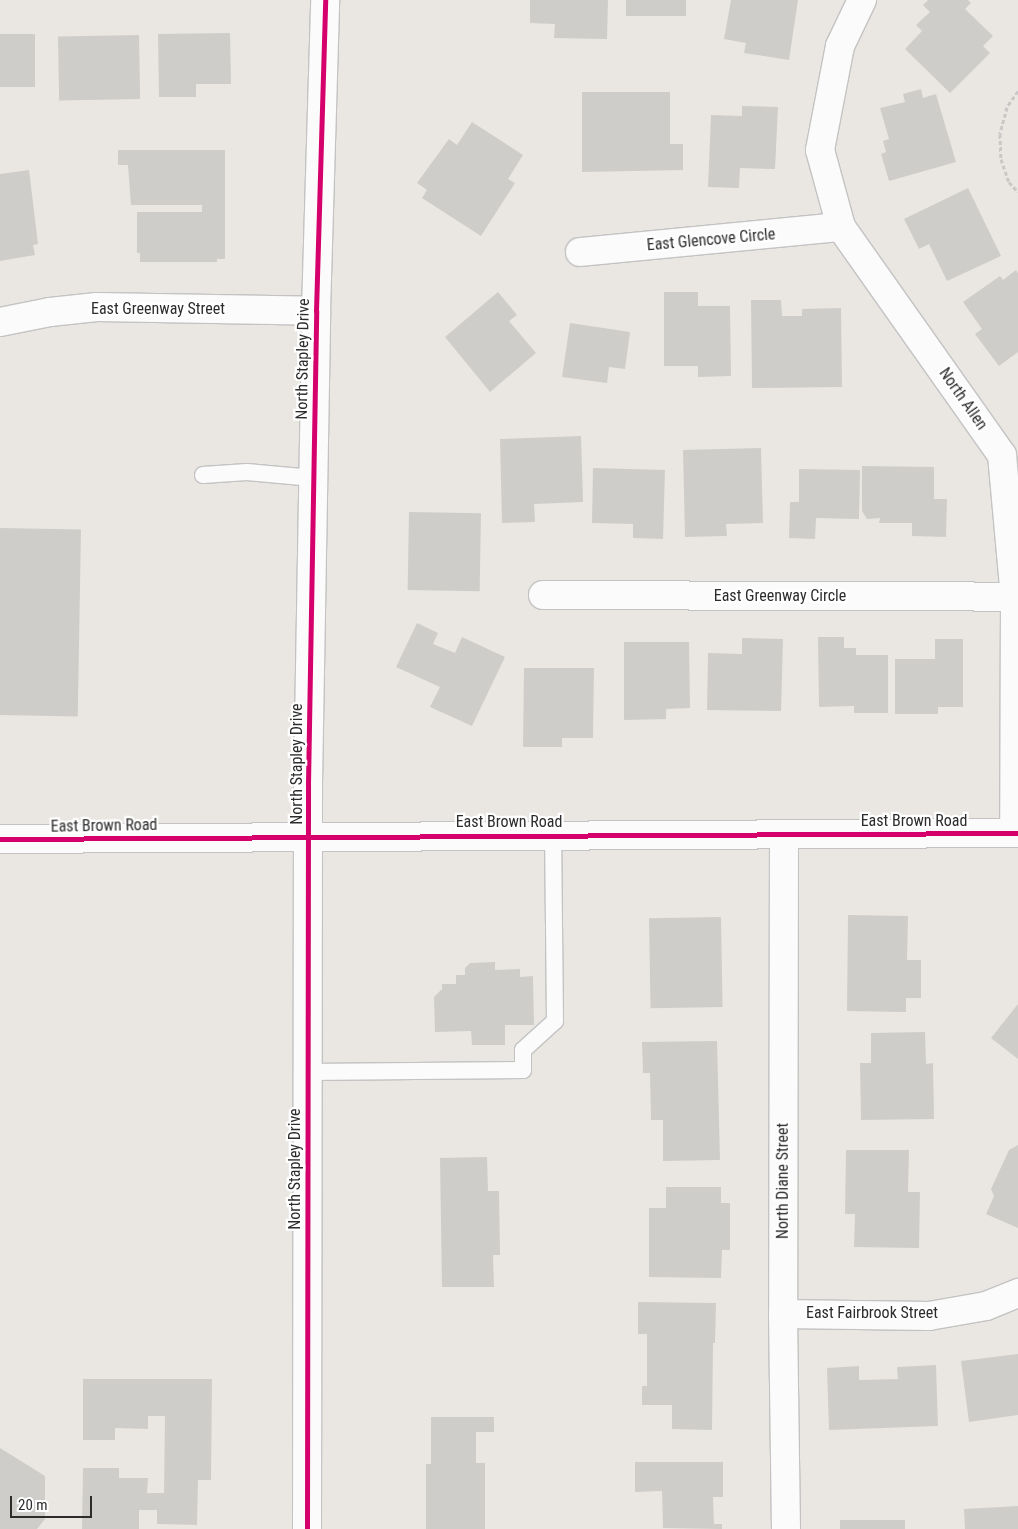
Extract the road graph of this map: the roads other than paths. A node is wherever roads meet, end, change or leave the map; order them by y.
1 (325, 0) edge
2 (862, 0) edge
3 (841, 227) junction
4 (580, 252) dead end
5 (316, 311) junction
6 (0, 322) edge
7 (203, 475) dead end
8 (313, 478) junction
9 (543, 596) dead end
10 (1016, 597) edge
11 (1016, 833) edge
12 (553, 834) junction
13 (784, 834) junction
14 (309, 836) junction
15 (0, 839) edge
16 (308, 1072) junction
17 (1018, 1294) edge
18 (783, 1314) junction
19 (307, 1529) edge
20 (786, 1529) edge

1 - 5 street, North Stapley Drive
2 - 3 street, North Allen
3 - 4 street, East Glencove Circle
3 - 10 street, North Allen
5 - 6 street, East Greenway Street
5 - 8 street, North Stapley Drive
7 - 8 lane
8 - 14 street, North Stapley Drive
9 - 10 street, East Greenway Circle
10 - 11 street, North Allen
11 - 13 street, East Brown Road
12 - 13 street, East Brown Road
12 - 14 street, East Brown Road
12 - 16 lane
13 - 18 street, North Diane Street
14 - 15 street, East Brown Road
14 - 16 street, North Stapley Drive
16 - 19 street, North Stapley Drive
17 - 18 street, East Fairbrook Street
18 - 20 street, North Diane Street

